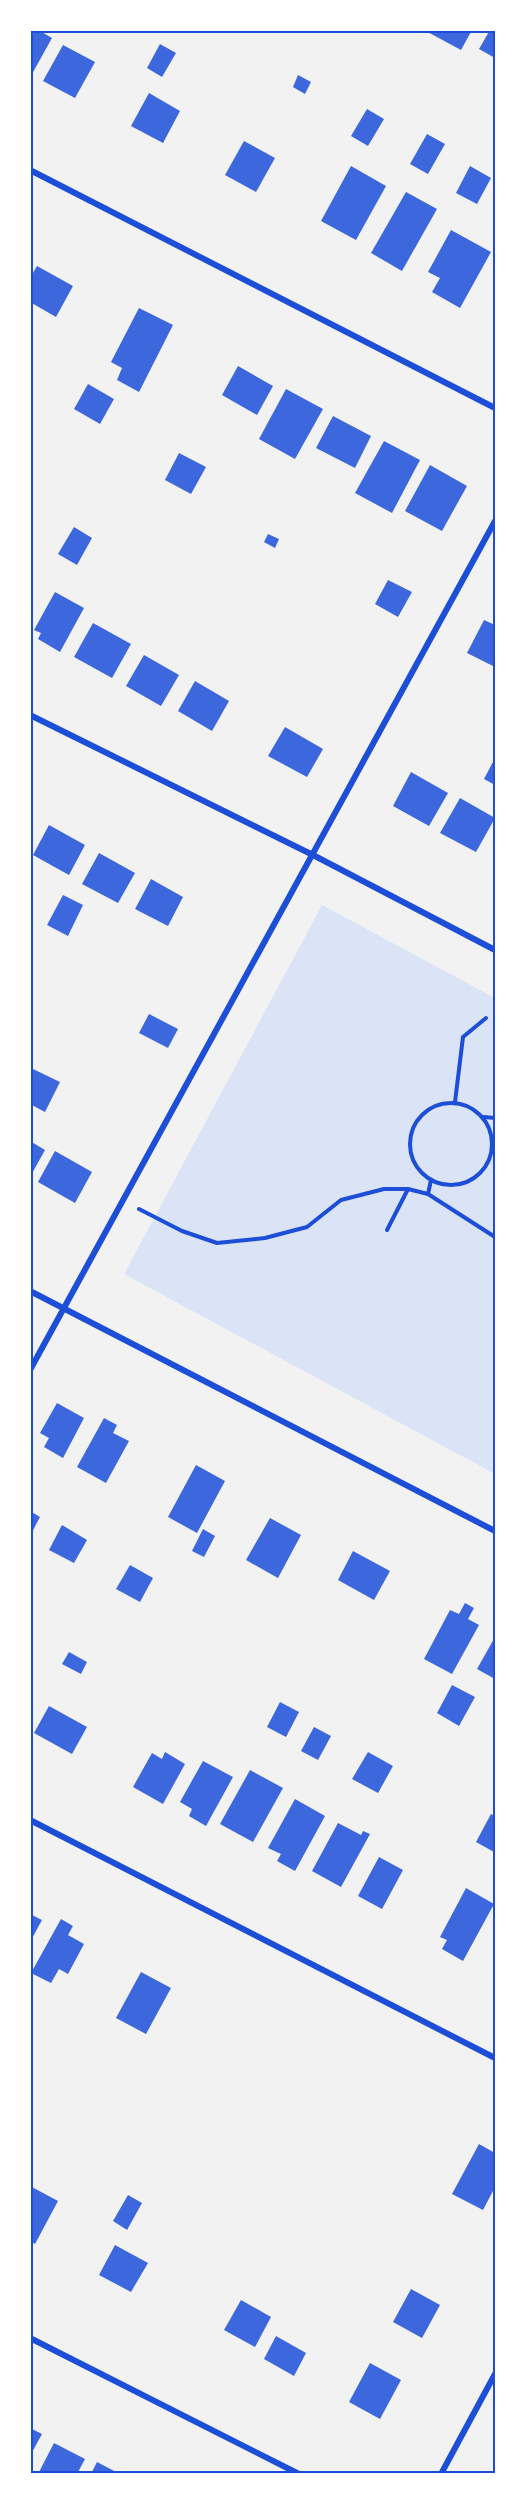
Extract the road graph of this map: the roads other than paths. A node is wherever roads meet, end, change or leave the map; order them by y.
1 (30, 170) edge
2 (495, 408) edge
3 (495, 521) edge
4 (30, 715) edge
5 (313, 855) junction
6 (495, 950) edge
7 (30, 1291) edge
8 (64, 1308) junction
9 (30, 1370) edge
10 (495, 1531) edge
11 (30, 1820) edge
12 (495, 2058) edge
13 (30, 2338) edge
14 (495, 2374) edge
15 (299, 2474) edge
16 (441, 2474) edge

1 - 2 street
3 - 5 street
4 - 5 street
5 - 6 street
5 - 8 street
7 - 8 street
8 - 9 street
8 - 10 street
11 - 12 street
13 - 15 street
14 - 16 street

